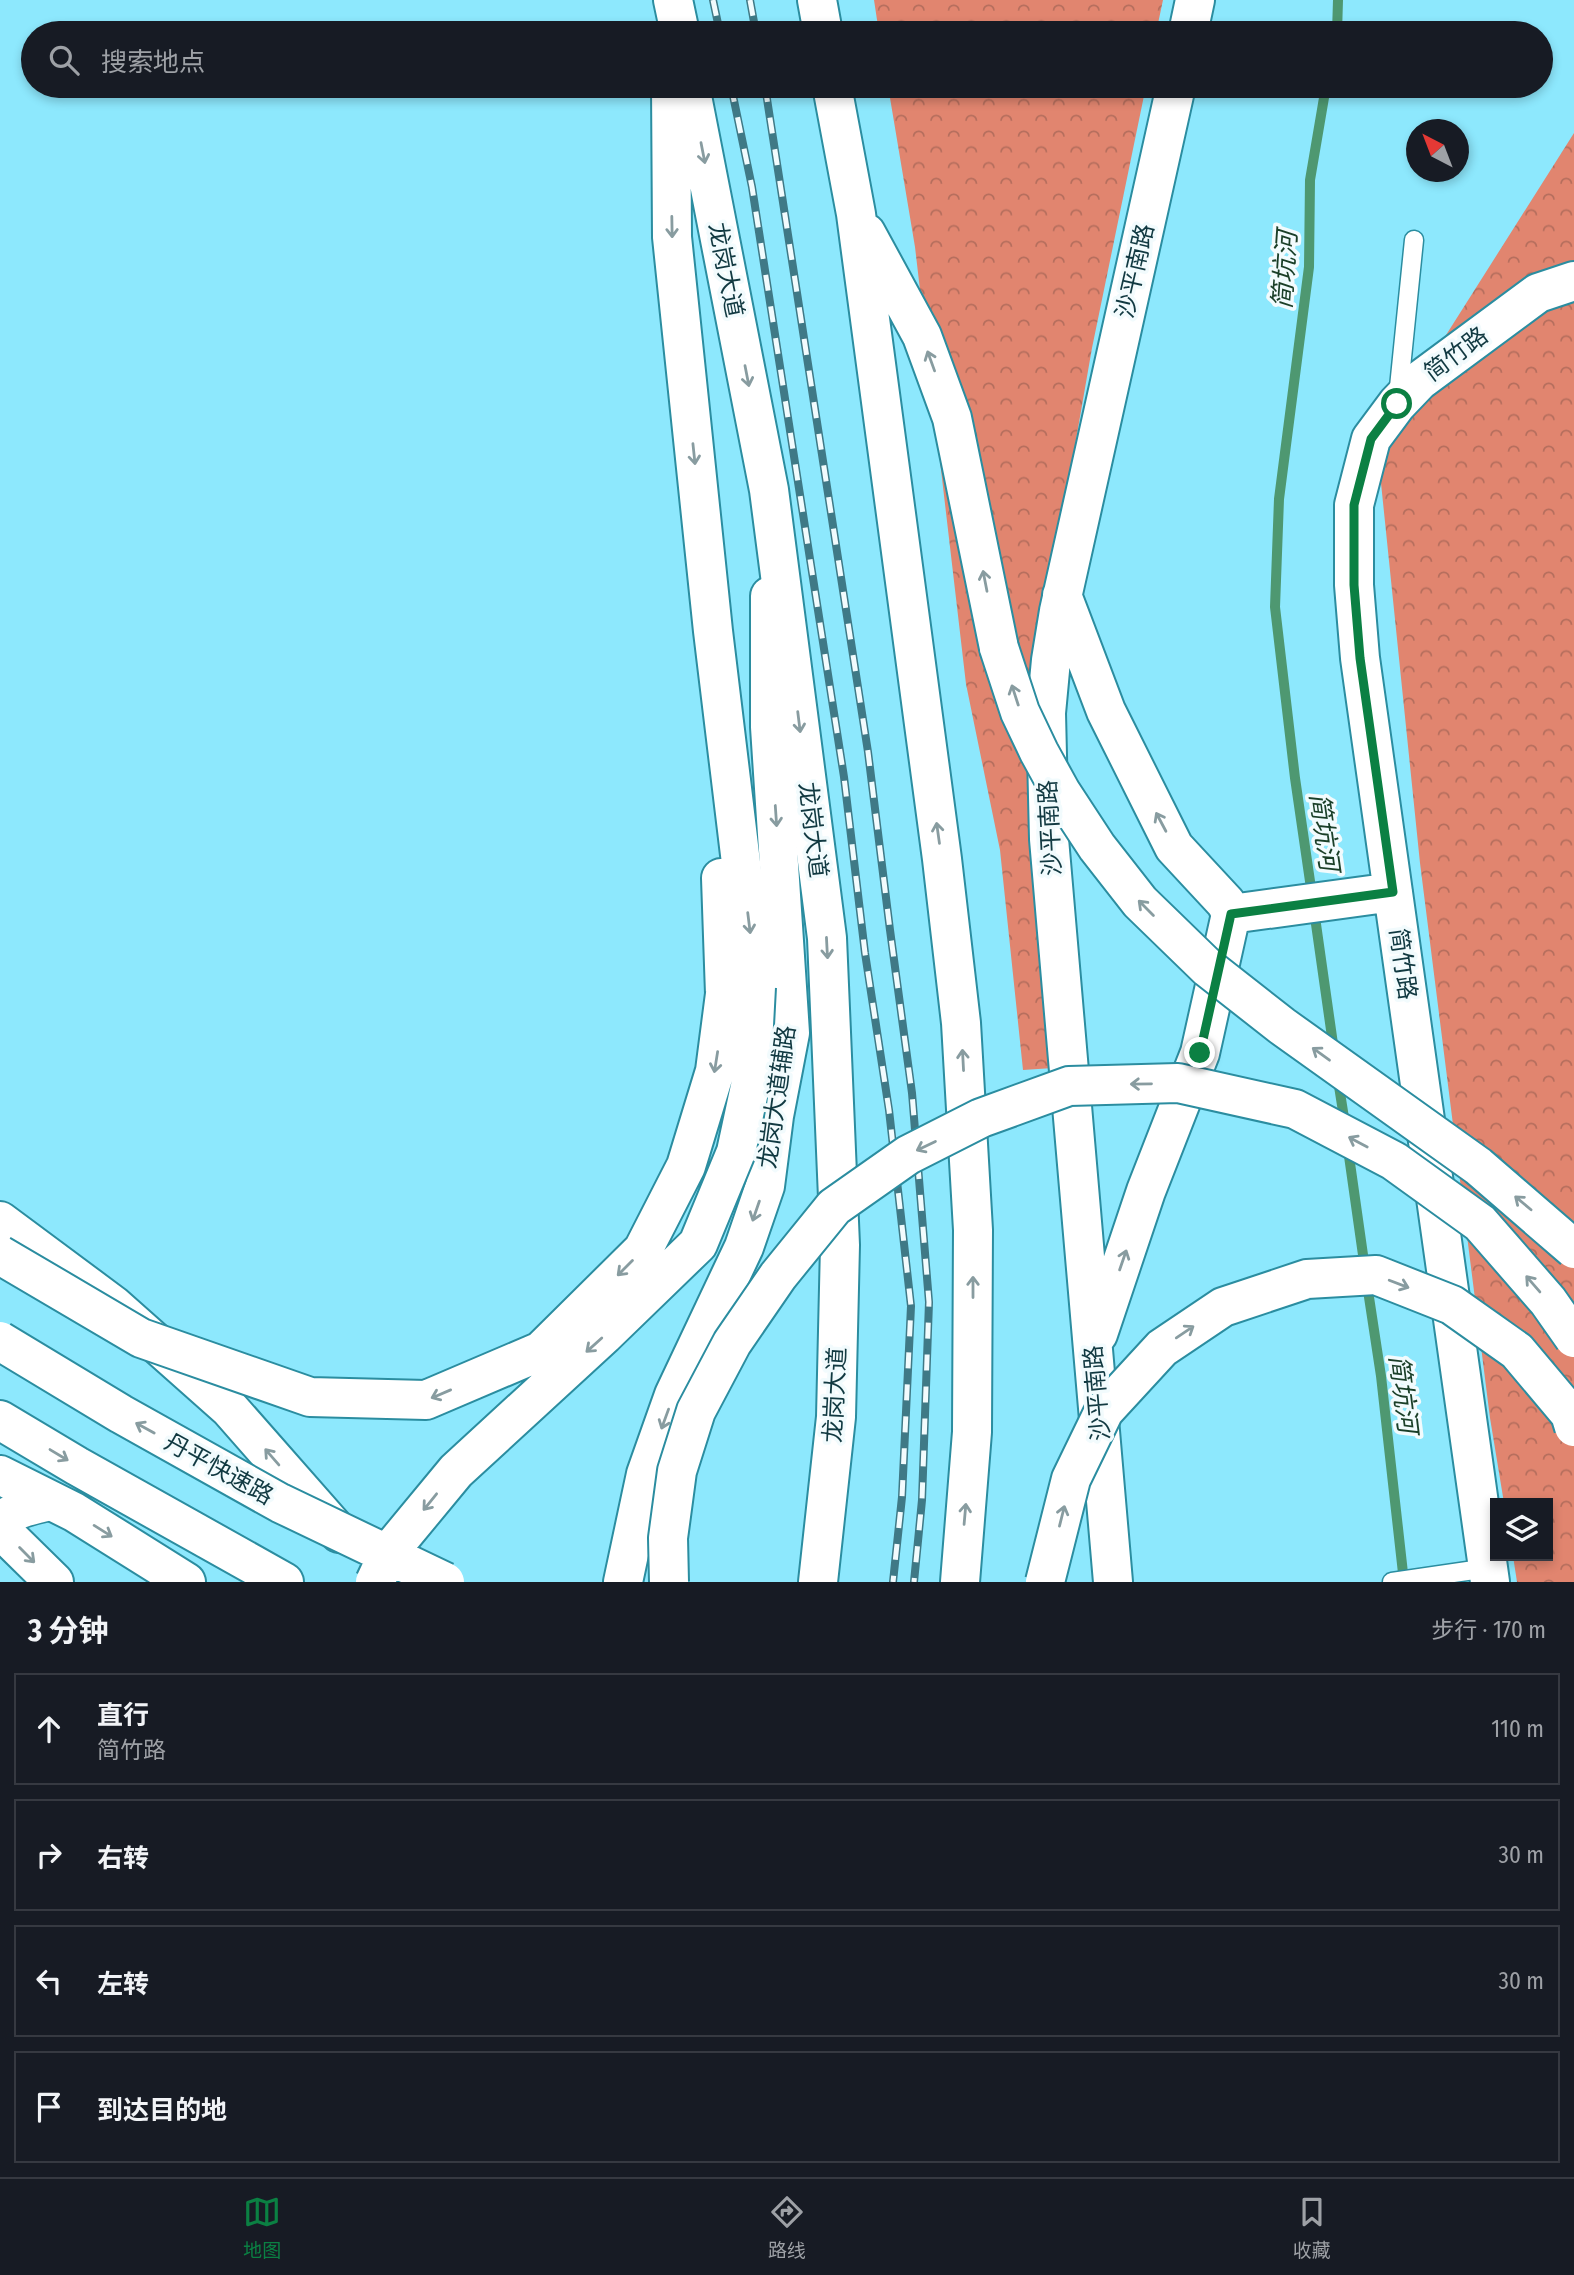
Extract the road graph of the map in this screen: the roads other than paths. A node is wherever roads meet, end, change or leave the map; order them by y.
1 (672, 0) edge
2 (817, 0) edge
3 (1195, 0) edge
4 (671, 21) edge
5 (677, 21) edge
6 (821, 21) edge
7 (1191, 21) edge
8 (671, 98) edge
9 (692, 98) edge
10 (834, 98) edge
11 (1173, 98) edge
12 (856, 214) junction
13 (1414, 240) dead end
14 (1574, 281) edge
15 (1397, 404) junction
16 (771, 503) junction
17 (1062, 595) junction
18 (1379, 894) junction
19 (1238, 914) junction
20 (741, 991) junction
21 (0, 1222) edge
22 (1574, 1249) edge
23 (0, 1255) edge
24 (1574, 1338) edge
25 (0, 1341) edge
26 (1093, 1348) junction
27 (0, 1420) edge
28 (1574, 1427) edge
29 (0, 1475) edge
30 (52, 1502) junction
31 (0, 1522) edge
32 (0, 1529) edge
33 (1481, 1574) edge
34 (54, 1582) edge
35 (186, 1582) edge
36 (284, 1582) edge
37 (375, 1582) edge
38 (383, 1582) edge
39 (445, 1582) edge
40 (623, 1582) edge
41 (669, 1582) edge
42 (818, 1582) edge
43 (960, 1582) edge
44 (1045, 1582) edge
45 (1113, 1582) edge
46 (1392, 1582) edge

1 - 4 main road
1 - 5 main road
2 - 6 main road
3 - 7 main road
8 -> 20 main road
9 -> 16 main road, 龙岗大道
10 - 12 main road
11 - 17 main road, 沙平南路
22 -> 12 main road, bridge
43 -> 12 main road
13 - 15 lane
14 - 15 main road, 简竹路
15 - 18 main road, 简竹路
16 -> 40 main road, 龙岗大道辅路
16 -> 42 main road, 龙岗大道
19 -> 17 main road
17 - 26 main road, 沙平南路
18 - 19 main road
18 - 33 main road, 简竹路
26 -> 19 main road
20 -> 23 main road, bridge
20 -> 37 main road, bridge
38 -> 21 main road
24 -> 41 main road, bridge
39 -> 25 main road, 丹平快速路, bridge
26 - 45 main road, 沙平南路
27 -> 36 main road
44 -> 28 main road, bridge
29 - 30 main road
30 - 31 street
30 -> 35 main road
32 -> 34 main road
33 - 46 lane

